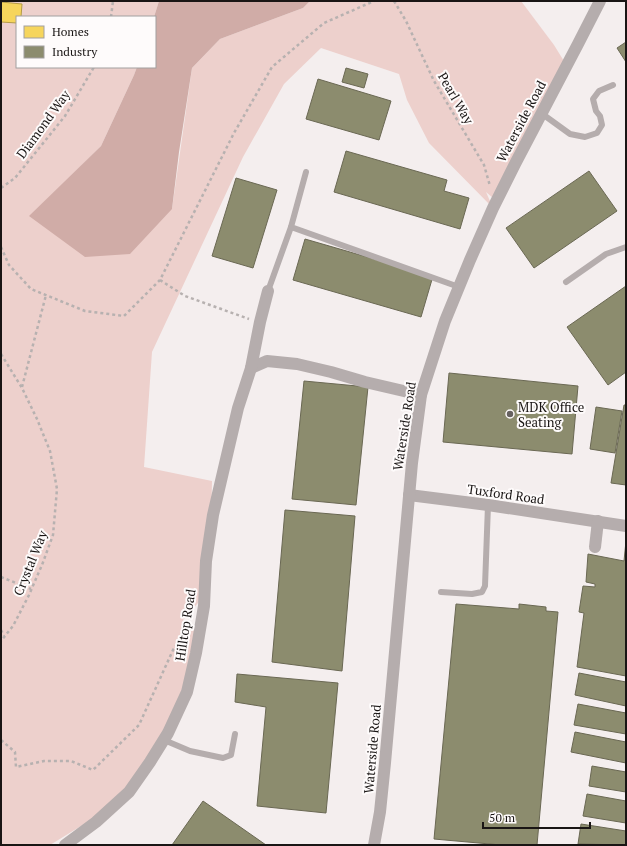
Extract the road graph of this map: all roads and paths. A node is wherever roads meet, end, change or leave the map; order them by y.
1 (113, 1) edge
2 (374, 1) edge
3 (394, 1) edge
4 (600, 1) edge
5 (112, 16) edge
6 (93, 68) edge
7 (613, 84) dead end
8 (541, 113) junction
9 (306, 172) dead end
10 (1, 188) edge
11 (494, 208) junction
12 (291, 227) junction
13 (1, 247) edge
14 (626, 247) edge
15 (160, 280) junction
16 (566, 282) dead end
17 (459, 287) junction
18 (268, 291) joint
19 (46, 295) junction
20 (260, 322) junction
21 (1, 354) edge
22 (251, 368) junction
23 (22, 388) junction
24 (421, 395) junction
25 (409, 495) junction
26 (488, 505) junction
27 (598, 521) junction
28 (626, 526) edge
29 (595, 547) dead end
30 (1, 577) edge
31 (31, 589) junction
32 (441, 592) dead end
33 (1, 630) edge
34 (187, 630) dead end
35 (4, 636) junction
36 (1, 641) edge
37 (235, 734) dead end
38 (1, 740) edge
39 (164, 740) junction
40 (65, 845) edge
41 (374, 845) edge

1 - 5 path
2 - 15 path
3 - 11 path, Pearl Way
4 - 8 street, Waterside Road
6 - 10 path, Diamond Way
7 - 8 lane
8 - 11 street, Waterside Road
9 - 12 lane
11 - 17 street, Waterside Road
12 - 17 lane
12 - 18 lane
13 - 19 path
14 - 16 lane
15 - 19 path
15 - 20 path
17 - 24 street, Waterside Road
18 - 20 street, Hilltop Road
19 - 23 path
20 - 22 street, Hilltop Road
21 - 23 path, Crystal Way
22 - 24 street
22 - 39 street, Hilltop Road
23 - 31 path, Crystal Way
24 - 25 street, Waterside Road
25 - 26 street, Tuxford Road
25 - 41 street, Waterside Road
26 - 27 street, Tuxford Road
26 - 32 lane
27 - 28 street, Tuxford Road
27 - 29 street
30 - 31 path
31 - 35 path, Crystal Way
33 - 35 path
34 - 38 path
35 - 36 path, Crystal Way
37 - 39 lane
39 - 40 street, Hilltop Road

